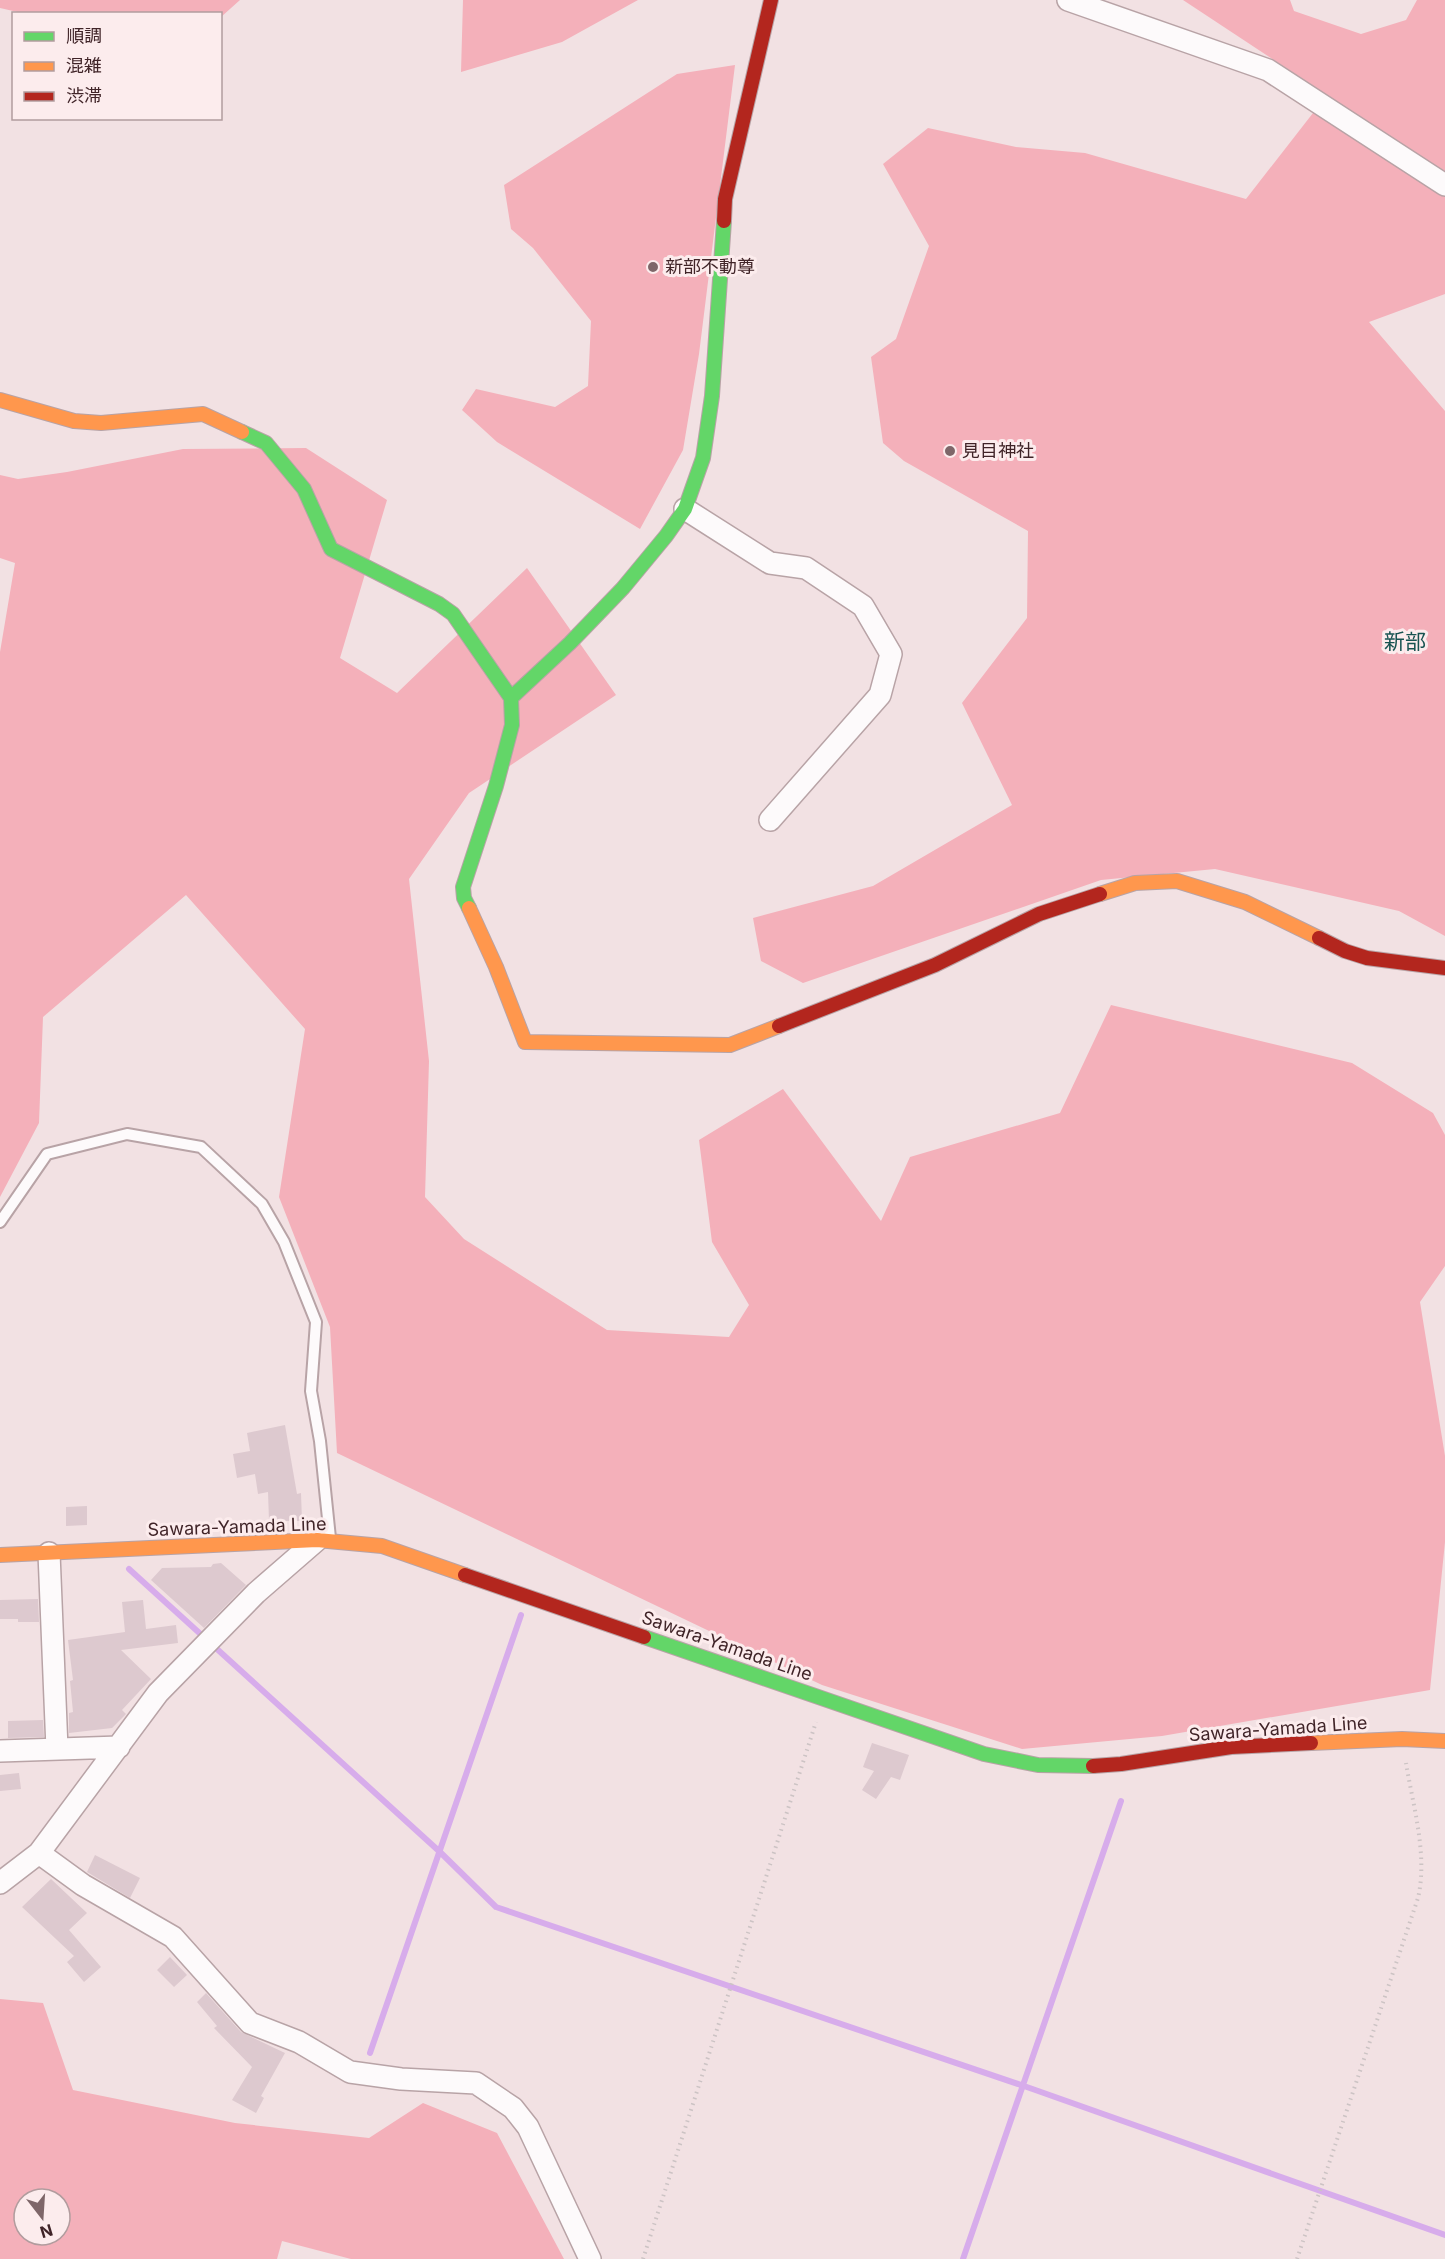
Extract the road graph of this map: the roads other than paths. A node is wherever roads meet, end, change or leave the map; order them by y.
1 (771, 0) edge
2 (1068, 0) edge
3 (1445, 185) edge
4 (0, 400) edge
5 (685, 508) junction
6 (511, 698) junction
7 (770, 820) dead end
8 (1445, 968) edge
9 (0, 1222) edge
10 (324, 1540) junction
11 (49, 1553) junction
12 (0, 1555) edge
13 (1445, 1742) edge
14 (118, 1747) junction
15 (57, 1749) junction
16 (0, 1751) edge
17 (39, 1853) junction
18 (0, 1883) edge
19 (590, 2259) edge

1 - 5 street
2 - 3 street
4 - 6 street
5 - 6 street
5 - 7 street
6 - 8 street
9 - 10 lane
10 - 11 street, Sawara-Yamada Line
10 - 13 street, Sawara-Yamada Line
10 - 14 street
11 - 12 street, Sawara-Yamada Line
11 - 15 street
14 - 15 street
14 - 17 street
15 - 16 street
17 - 18 street
17 - 19 street

